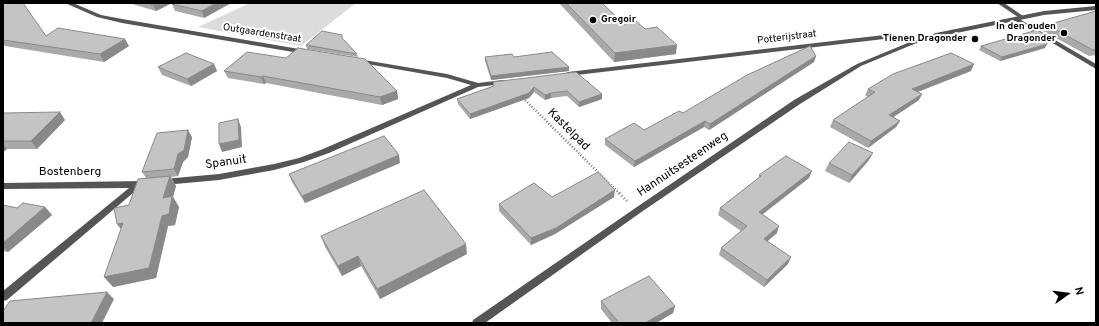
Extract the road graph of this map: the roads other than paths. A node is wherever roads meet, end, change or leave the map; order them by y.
1 (68, 3) edge
2 (1000, 3) edge
3 (1096, 8) edge
4 (1019, 18) junction
5 (912, 43) junction
6 (309, 52) edge
7 (348, 59) edge
8 (1096, 67) edge
9 (564, 75) edge
10 (510, 81) edge
11 (477, 86) junction
12 (138, 185) junction
13 (3, 186) edge
14 (3, 296) edge
15 (477, 323) edge

1 - 6 street, Outgaardenstraat
2 - 4 street
3 - 4 street
4 - 5 street
4 - 8 street
5 - 9 street, Potterijstraat
5 - 15 street, Hannuitsesteenweg
7 - 11 street
10 - 11 street
11 - 12 street, Spanuit
12 - 13 street, Bostenberg
12 - 14 street

